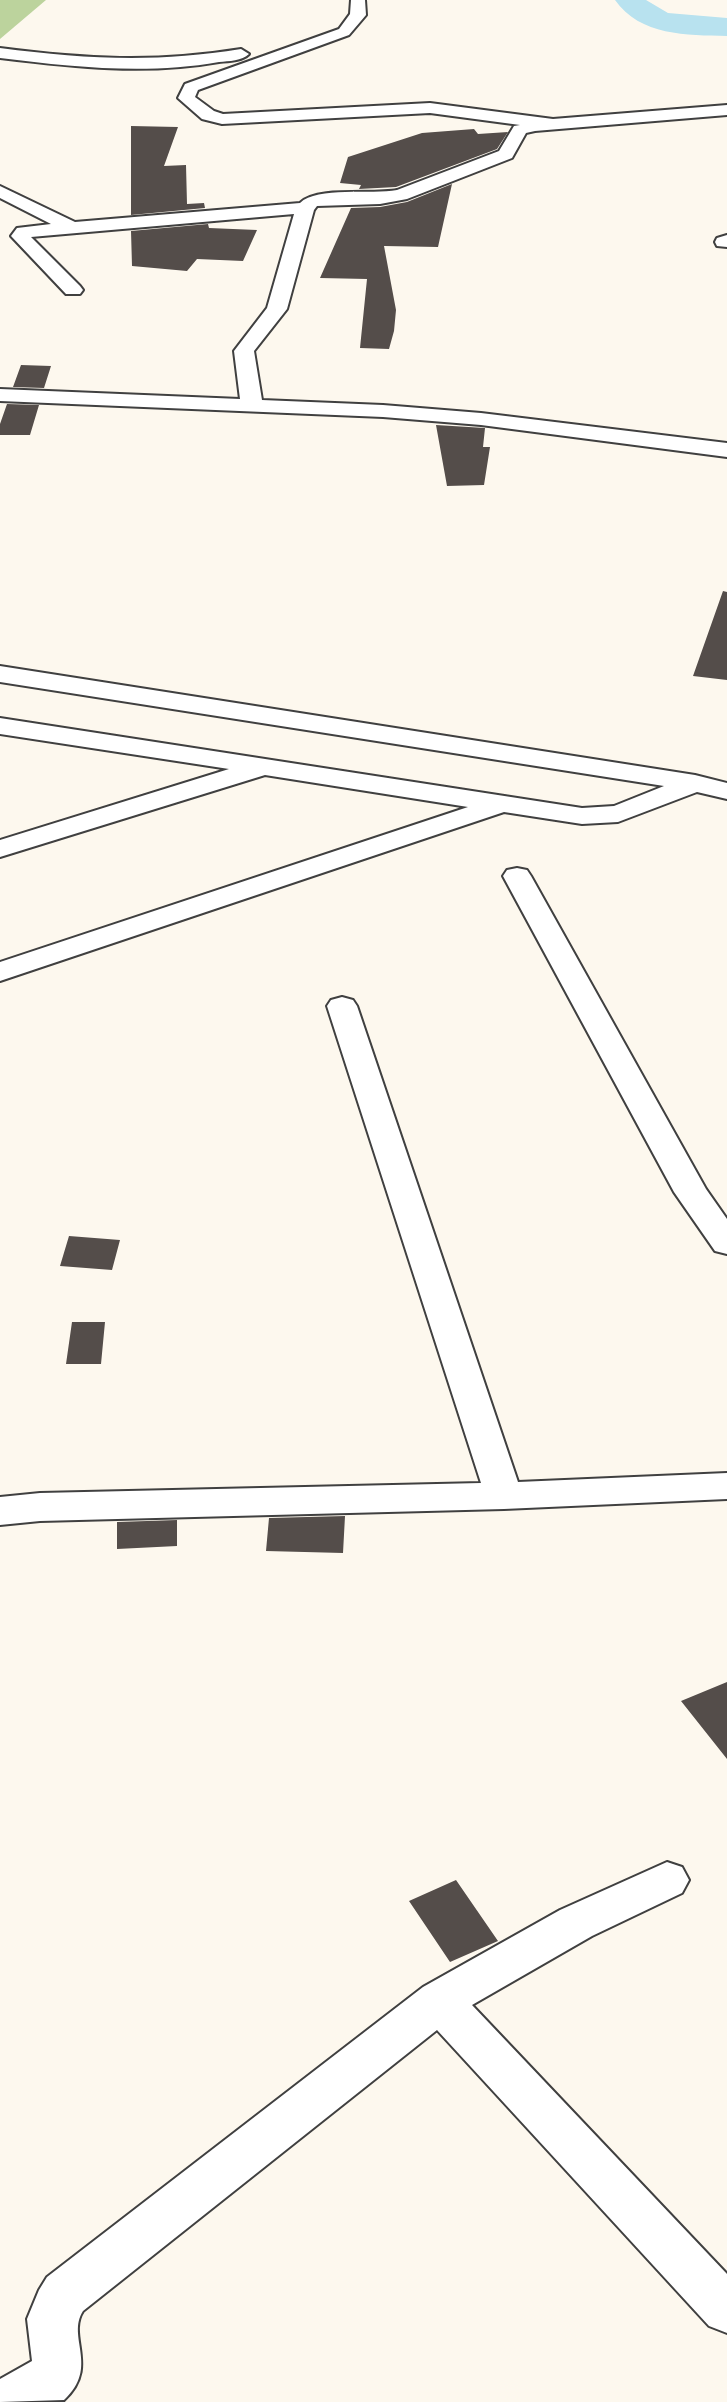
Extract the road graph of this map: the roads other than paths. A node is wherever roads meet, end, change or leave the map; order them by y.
1 (358, 0) edge
2 (0, 53) edge
3 (278, 55) junction
4 (727, 110) edge
5 (552, 124) junction
6 (0, 191) edge
7 (305, 208) junction
8 (72, 228) junction
9 (73, 290) dead end
10 (0, 394) edge
11 (252, 406) junction
12 (727, 450) edge
13 (0, 674) edge
14 (8, 731) edge
15 (264, 767) junction
16 (695, 783) junction
17 (727, 791) edge
18 (500, 805) junction
19 (0, 849) edge
20 (517, 876) dead end
21 (0, 972) edge
22 (341, 1006) dead end
23 (727, 1242) edge
24 (727, 1486) edge
25 (505, 1496) junction
26 (0, 1511) edge
27 (667, 1880) dead end
28 (439, 2001) junction
29 (727, 2309) edge
30 (7, 2402) edge

1 - 3 street
2 - 3 street
3 - 5 street
4 - 5 street
5 - 7 street
6 - 8 street
7 - 8 street
7 - 11 street
8 - 9 street
10 - 11 street
11 - 12 street
13 - 16 street
14 - 15 street
15 - 18 street
15 - 19 street
16 - 17 street
16 - 18 street
18 - 21 street
20 - 23 street
22 - 25 street
24 - 25 street
25 - 26 street
27 - 28 street
28 - 29 street
28 - 30 street

